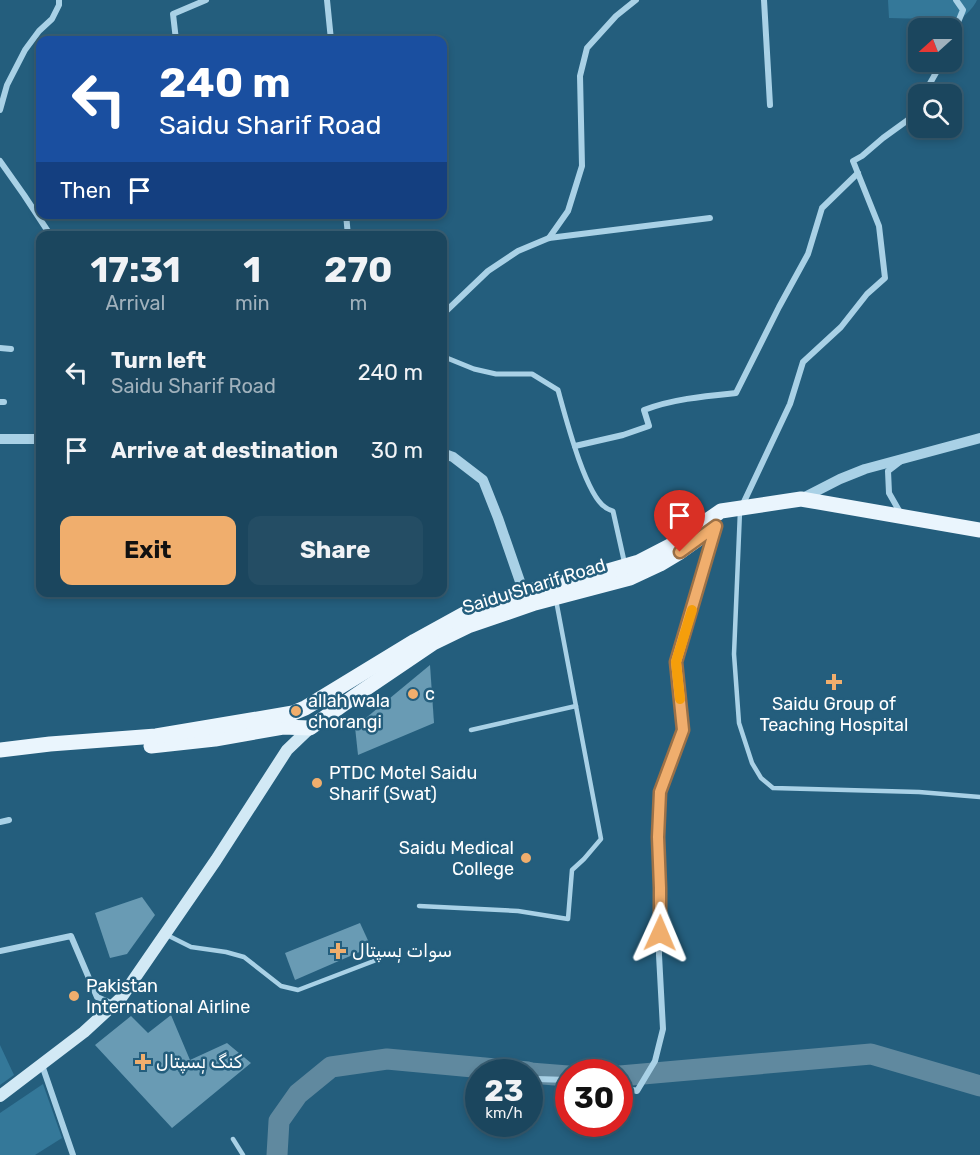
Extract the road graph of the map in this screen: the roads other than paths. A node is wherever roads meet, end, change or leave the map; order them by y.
1 (206, 0) edge
2 (327, 0) edge
3 (636, 0) edge
4 (764, 0) edge
5 (956, 0) edge
6 (60, 2) edge
7 (960, 18) edge
8 (36, 36) edge
9 (36, 36) edge
10 (176, 36) edge
11 (332, 36) edge
12 (770, 105) dead end
13 (0, 110) edge
14 (908, 120) edge
15 (0, 161) edge
16 (858, 173) junction
17 (36, 214) edge
18 (710, 218) dead end
19 (549, 238) junction
20 (456, 302) junction
21 (447, 305) edge
22 (447, 310) edge
23 (0, 348) edge
24 (10, 349) dead end
25 (447, 358) edge
26 (980, 438) edge
27 (0, 439) edge
28 (36, 439) edge
29 (575, 446) junction
30 (447, 454) edge
31 (906, 457) junction
32 (801, 500) junction
33 (740, 509) junction
34 (903, 517) junction
35 (716, 526) junction
36 (980, 530) edge
37 (625, 566) junction
38 (555, 597) junction
39 (525, 598) junction
40 (418, 646) junction
41 (576, 706) junction
42 (305, 708) junction
43 (283, 727) junction
44 (310, 728) junction
45 (471, 730) dead end
46 (46, 749) junction
47 (0, 750) edge
48 (0, 758) edge
49 (980, 797) edge
50 (9, 820) dead end
51 (0, 822) edge
52 (419, 906) dead end
53 (165, 934) junction
54 (0, 951) edge
55 (379, 959) dead end
56 (113, 1005) junction
57 (42, 1065) junction
58 (633, 1089) edge
59 (0, 1096) edge
60 (233, 1139) dead end
61 (73, 1155) edge
62 (243, 1155) edge

1 - 10 street
2 - 11 street
3 - 19 street
4 - 12 street
5 - 7 street
6 - 9 street
8 - 13 street
14 - 16 street
15 - 17 street
16 - 29 street
16 - 33 street
18 - 19 street
19 - 20 street
20 - 21 street
20 - 22 street
23 - 24 street
25 - 29 street
26 - 31 street
27 - 28 street
29 - 37 street
30 - 39 street
31 - 32 street
31 - 34 street
32 - 33 main road, Saidu Sharif Road
32 - 34 main road, Saidu Sharif Road
33 - 35 main road, Saidu Sharif Road
33 - 37 main road
33 - 49 lane
34 - 36 main road, Saidu Sharif Road
35 - 38 main road, Saidu Sharif Road
35 - 58 street
37 - 39 main road
38 - 39 main road, Saidu Sharif Road
38 - 41 lane
39 - 40 main road
40 - 42 main road
40 - 44 main road
41 - 45 lane
41 - 52 lane
42 - 43 main road
42 - 46 main road
43 - 44 main road
43 - 46 main road
44 - 53 main road
46 - 47 main road
46 - 48 main road
50 - 51 street
53 - 55 lane
53 - 56 main road
54 - 56 street
56 - 57 main road
57 - 59 main road
57 - 61 street
60 - 62 lane

